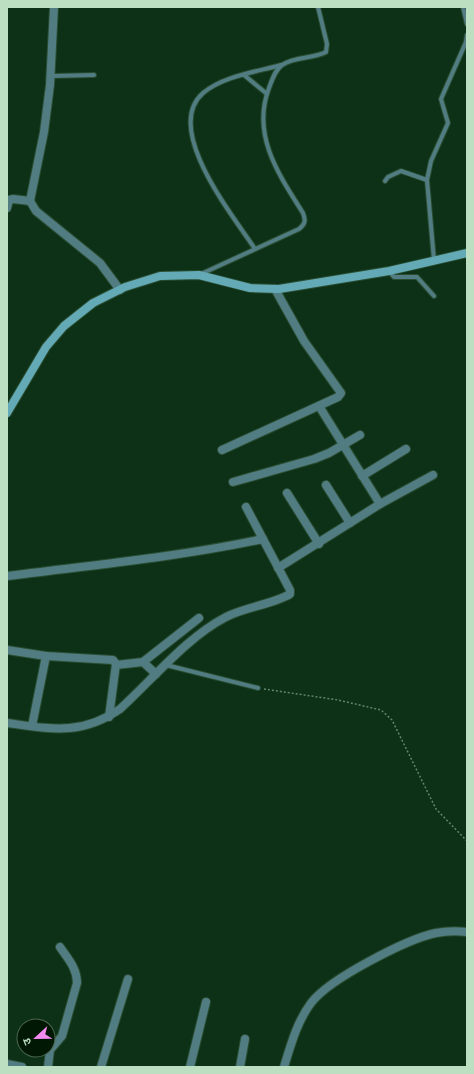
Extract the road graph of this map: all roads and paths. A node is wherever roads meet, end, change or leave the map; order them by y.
1 (54, 7) edge
2 (318, 7) edge
3 (463, 7) edge
4 (467, 24) edge
5 (467, 35) edge
6 (282, 65) junction
7 (94, 75) dead end
8 (50, 76) junction
9 (244, 76) junction
10 (266, 94) junction
11 (427, 180) junction
12 (385, 181) dead end
13 (30, 201) junction
14 (7, 204) edge
15 (255, 249) junction
16 (467, 253) edge
17 (434, 261) junction
18 (389, 271) junction
19 (199, 275) junction
20 (275, 289) junction
21 (120, 290) junction
22 (434, 296) dead end
23 (319, 406) junction
24 (7, 413) edge
25 (360, 435) dead end
26 (343, 446) junction
27 (406, 449) dead end
28 (222, 450) dead end
29 (434, 475) dead end
30 (362, 476) junction
31 (233, 482) dead end
32 (326, 485) dead end
33 (287, 494) dead end
34 (380, 504) junction
35 (246, 508) dead end
36 (350, 523) junction
37 (262, 539) junction
38 (319, 544) junction
39 (278, 568) junction
40 (7, 576) edge
41 (199, 618) dead end
42 (7, 650) edge
43 (46, 656) junction
44 (143, 662) junction
45 (116, 665) junction
46 (166, 665) junction
47 (156, 674) junction
48 (258, 688) joint
49 (109, 717) junction
50 (7, 722) edge
51 (32, 726) junction
52 (467, 841) edge
53 (467, 932) edge
54 (60, 947) dead end
55 (128, 979) dead end
56 (206, 1002) dead end
57 (245, 1039) dead end
58 (7, 1064) edge
59 (22, 1067) edge
60 (48, 1067) edge
61 (101, 1067) edge
62 (190, 1067) edge
63 (240, 1067) edge
64 (284, 1067) edge

1 - 8 street
2 - 6 lane
3 - 4 lane
5 - 11 lane
6 - 9 lane
6 - 10 lane
7 - 8 lane
8 - 13 street
9 - 10 lane
9 - 15 lane
10 - 15 lane
11 - 12 lane
11 - 17 lane
13 - 14 street
13 - 21 street
15 - 19 lane
16 - 17 street
17 - 18 street
18 - 20 street
18 - 22 lane
19 - 20 street
19 - 21 street
20 - 23 street
21 - 24 street
23 - 26 street
23 - 28 street
25 - 26 street
26 - 30 street
26 - 31 street
27 - 30 street
29 - 34 street
30 - 34 street
32 - 36 street
33 - 38 street
34 - 36 street
35 - 37 street
36 - 38 street
37 - 39 street
37 - 40 street
38 - 39 street
39 - 46 street
41 - 44 street
42 - 43 street
43 - 45 street
43 - 51 street
44 - 45 street
44 - 47 street
45 - 49 street
46 - 47 street
46 - 48 lane
47 - 49 street
48 - 52 path
49 - 51 street
50 - 51 street
53 - 64 street
54 - 60 street
55 - 61 street
56 - 62 street
57 - 63 street
58 - 59 street

